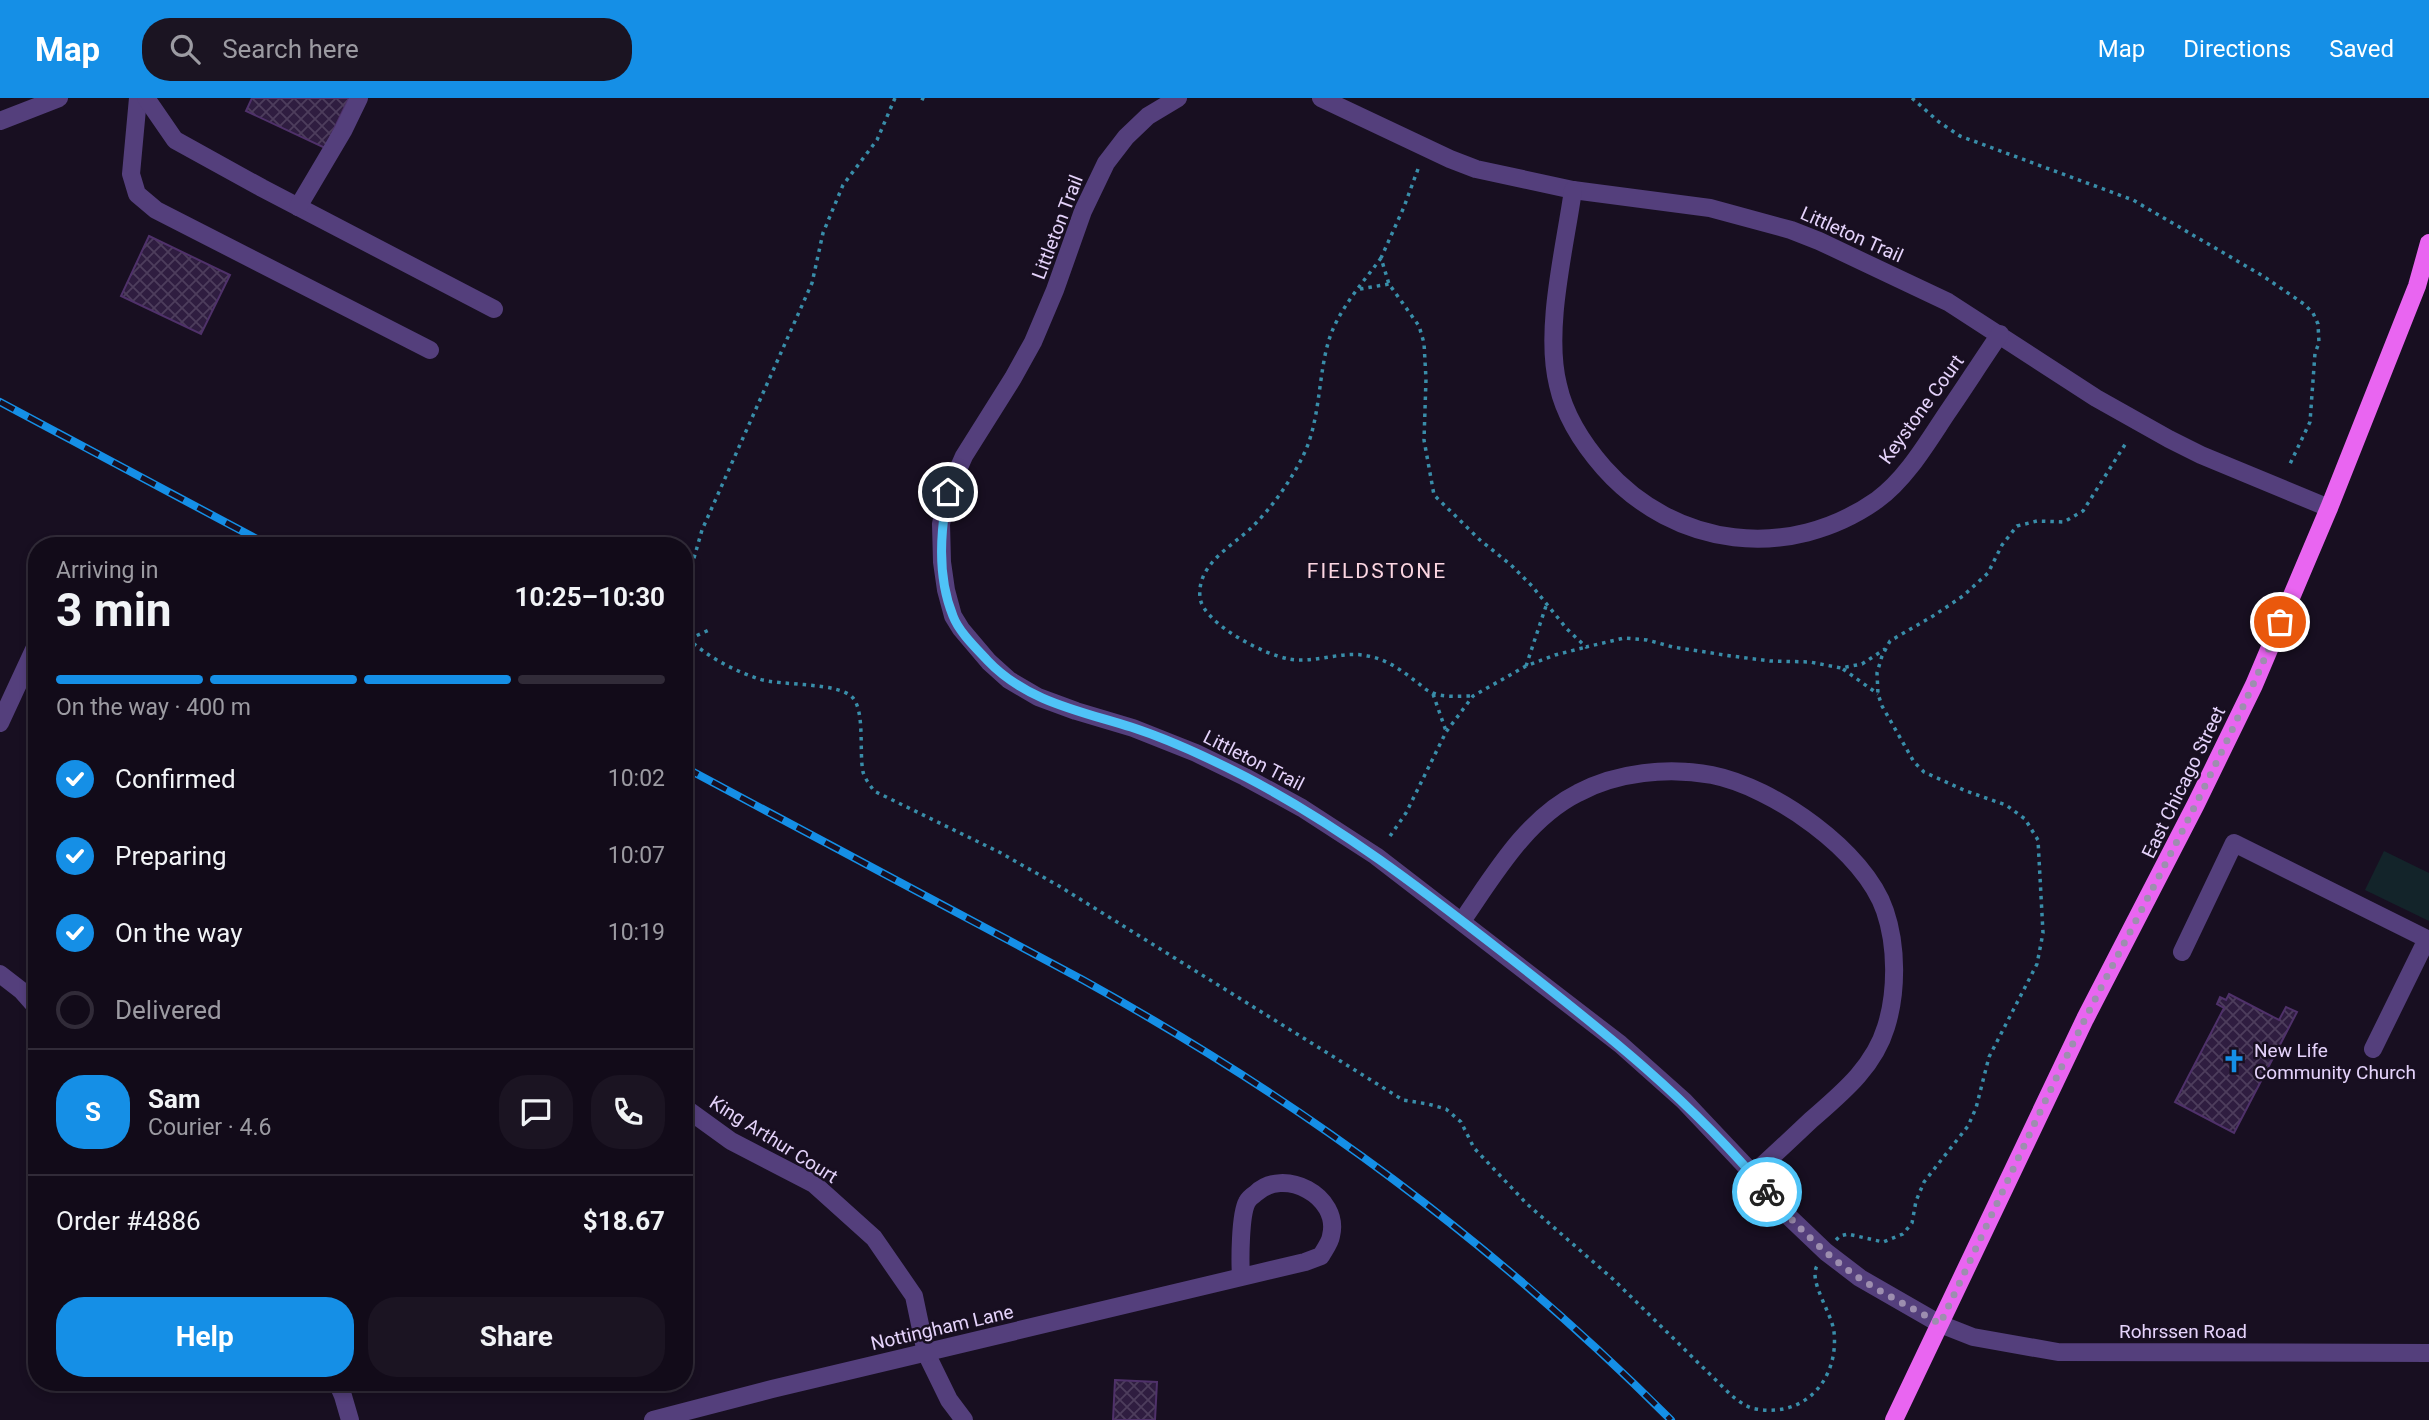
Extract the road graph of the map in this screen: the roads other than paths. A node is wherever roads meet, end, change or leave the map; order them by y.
1 (59, 98) edge
2 (138, 98) edge
3 (146, 98) edge
4 (359, 98) edge
5 (1178, 98) edge
6 (1321, 98) edge
7 (0, 121) edge
8 (1573, 190) junction
9 (298, 207) junction
10 (2429, 243) edge
11 (494, 310) dead end
12 (2000, 334) junction
13 (429, 350) dead end
14 (2329, 508) junction
15 (28, 662) edge
16 (0, 723) edge
17 (1462, 921) junction
18 (2182, 952) dead end
19 (0, 974) edge
20 (28, 998) edge
21 (2373, 1049) dead end
22 (693, 1114) edge
23 (1753, 1174) junction
24 (1241, 1277) junction
25 (1940, 1324) junction
26 (926, 1353) junction
27 (2429, 1353) edge
28 (341, 1391) edge
29 (349, 1420) edge
30 (653, 1420) edge
31 (964, 1420) edge
32 (1895, 1420) edge

1 - 7 street
2 - 13 street
3 - 9 street
4 - 9 street
5 - 17 street, Littleton Trail
6 - 8 street, Littleton Trail
8 - 12 street, Littleton Trail
8 - 12 street, Keystone Court
9 - 11 street
10 - 14 main road, East Chicago Street
12 - 14 street, Littleton Trail
14 - 25 main road, East Chicago Street
15 - 16 street
17 - 23 street, Littleton Trail
17 - 23 street
18 - 21 street
19 - 20 street
22 - 26 street, King Arthur Court
23 - 25 street, Littleton Trail
24 - 24 street, Nottingham Lane
24 - 26 street, Nottingham Lane
25 - 27 street, Rohrssen Road
25 - 32 main road, East Chicago Street
26 - 30 street, Nottingham Lane
26 - 31 street, King Arthur Court
28 - 29 street

